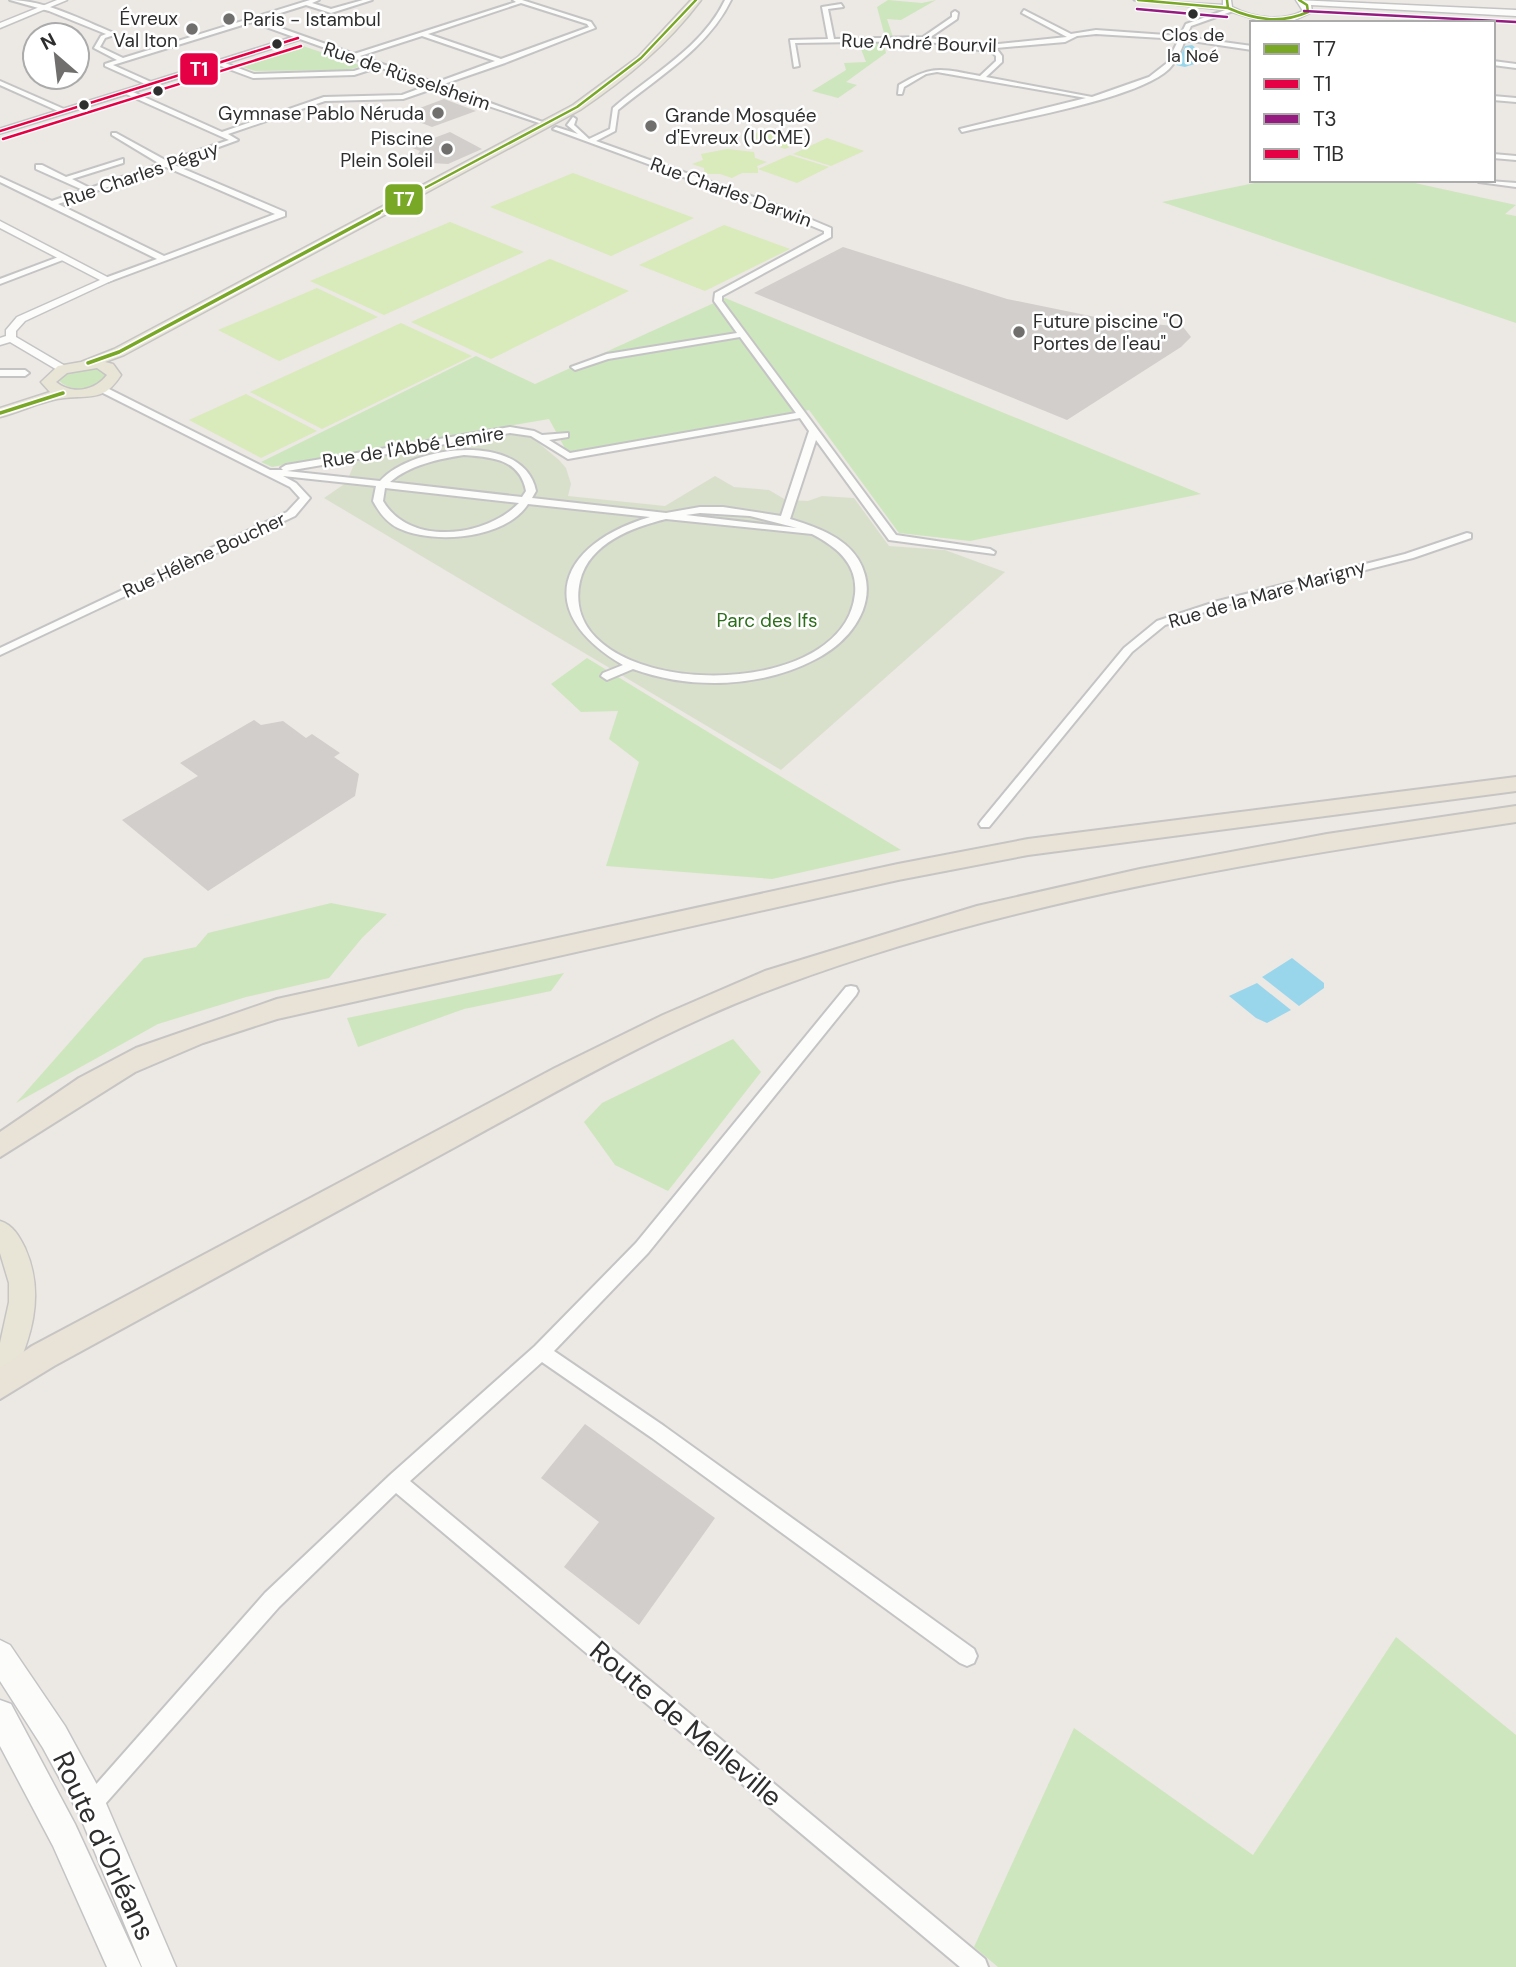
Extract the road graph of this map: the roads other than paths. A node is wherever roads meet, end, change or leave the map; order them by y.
1 (13, 0) edge
2 (63, 0) edge
3 (316, 0) edge
4 (369, 0) edge
5 (696, 0) edge
6 (708, 0) edge
7 (729, 0) edge
8 (1138, 0) edge
9 (1182, 0) edge
10 (517, 1) edge
11 (306, 3) junction
12 (1227, 4) edge
13 (841, 6) dead end
14 (1302, 8) edge
15 (41, 10) junction
16 (1024, 12) dead end
17 (955, 13) dead end
18 (1516, 14) edge
19 (1245, 15) junction
20 (1203, 19) junction
21 (1279, 19) junction
22 (252, 20) junction
23 (1286, 21) edge
24 (0, 26) edge
25 (421, 34) junction
26 (1068, 35) junction
27 (298, 38) junction
28 (924, 39) junction
29 (831, 40) junction
30 (1181, 40) junction
31 (991, 47) junction
32 (1250, 47) edge
33 (352, 57) junction
34 (121, 59) junction
35 (503, 62) junction
36 (219, 63) junction
37 (1495, 63) edge
38 (377, 66) junction
39 (796, 66) dead end
40 (1516, 66) edge
41 (983, 76) junction
42 (0, 83) edge
43 (151, 84) junction
44 (435, 85) junction
45 (126, 91) junction
46 (900, 93) dead end
47 (1094, 97) junction
48 (1495, 98) edge
49 (1516, 100) edge
50 (64, 111) junction
51 (523, 116) junction
52 (568, 117) junction
53 (543, 125) junction
54 (962, 130) dead end
55 (0, 131) edge
56 (225, 133) junction
57 (114, 134) dead end
58 (588, 140) junction
59 (1495, 156) edge
60 (1516, 159) edge
61 (120, 161) dead end
62 (168, 165) junction
63 (40, 167) dead end
64 (0, 179) edge
65 (66, 179) junction
66 (1494, 182) edge
67 (1516, 185) edge
68 (91, 191) junction
69 (51, 204) junction
70 (0, 224) edge
71 (64, 258) junction
72 (164, 259) junction
73 (108, 280) junction
74 (0, 282) edge
75 (744, 334) junction
76 (5, 340) edge
77 (88, 363) junction
78 (575, 367) dead end
79 (63, 369) junction
80 (112, 371) junction
81 (0, 373) edge
82 (25, 373) dead end
83 (48, 382) junction
84 (100, 388) junction
85 (63, 393) junction
86 (0, 402) edge
87 (0, 413) edge
88 (803, 415) junction
89 (814, 430) junction
90 (565, 435) dead end
91 (542, 439) junction
92 (266, 472) junction
93 (384, 484) junction
94 (528, 500) junction
95 (657, 517) junction
96 (785, 518) junction
97 (821, 533) junction
98 (1467, 536) dead end
99 (990, 552) dead end
100 (0, 652) edge
101 (633, 665) junction
102 (607, 676) dead end
103 (1516, 784) edge
104 (1516, 814) edge
105 (985, 824) dead end
106 (851, 991) dead end
107 (0, 1146) edge
108 (0, 1232) edge
109 (541, 1352) junction
110 (0, 1375) edge
111 (0, 1385) edge
112 (396, 1481) junction
113 (0, 1656) edge
114 (967, 1656) dead end
115 (0, 1715) edge
116 (91, 1805) junction
117 (124, 1967) edge
118 (159, 1967) edge
119 (977, 1967) edge

1 - 15 street
2 - 15 street
3 - 11 street
4 - 11 street
5 - 52 main road
6 - 52 main road
7 - 58 street
8 - 12 main road
9 - 12 main road
10 - 25 street
10 - 35 street
11 - 22 street
12 - 19 main road
12 - 20 street
13 - 29 street
14 - 18 main road
14 - 21 main road
15 - 24 street
15 - 34 street
16 - 26 street
17 - 28 street
19 - 20 street
19 - 21 main road
20 - 30 street
21 - 23 street
22 - 27 street, Rue de Rüsselsheim
22 - 34 street
25 - 33 street
25 - 35 street
26 - 30 street, Rue André Bourvil
26 - 31 street, Rue André Bourvil
27 - 33 street, Rue de Rüsselsheim
27 - 36 street
28 - 29 street, Rue André Bourvil
28 - 31 street, Rue André Bourvil
29 - 39 street, Rue André Bourvil
30 - 32 street, Rue André Bourvil
30 - 47 street
31 - 41 street
33 - 38 street, Rue de Rüsselsheim
34 - 43 street
35 - 44 street
36 - 38 street
36 - 43 street
37 - 40 street
38 - 44 street, Rue de Rüsselsheim
41 - 46 street
41 - 47 street
42 - 50 street
43 - 45 street
44 - 51 street, Rue de Rüsselsheim
44 - 56 street
45 - 50 street
45 - 56 street, Rue Charles Péguy
47 - 54 street
48 - 49 street
50 - 55 street
51 - 53 street
51 - 53 street, Rue de Rüsselsheim
52 - 53 main road
52 - 53 street, Rue de Rüsselsheim
52 - 58 street
53 - 58 street
53 - 77 main road
53 - 80 main road
56 - 62 street, Rue Charles Péguy
57 - 62 street
58 - 75 street, Rue Charles Darwin
59 - 60 street
61 - 65 street
62 - 68 street, Rue Charles Péguy
62 - 72 street
63 - 65 street
64 - 69 street
65 - 68 street
66 - 67 street
68 - 69 street, Rue Charles Péguy
69 - 72 street
70 - 71 street
71 - 73 street
71 - 74 street
72 - 73 street
73 - 76 street
75 - 78 street
75 - 88 street, Rue Charles Darwin
76 - 79 street
77 - 79 main road
77 - 80 main road
79 - 83 main road
80 - 84 main road
81 - 82 street
83 - 85 main road
83 - 86 main road
84 - 85 main road
84 - 92 street, Rue Hélène Boucher
85 - 87 main road
88 - 89 street, Rue Charles Darwin
88 - 91 street, Rue de l'Abbé Lemire
89 - 96 street
89 - 99 street, Rue Charles Darwin
90 - 91 street
91 - 92 street, Rue de l'Abbé Lemire
92 - 93 street
92 - 100 street, Rue Hélène Boucher
93 - 94 street
93 - 94 street
93 - 94 street
94 - 95 street
95 - 96 street
95 - 97 street
95 - 101 street
96 - 97 street
97 - 101 street
98 - 105 street, Rue de la Mare Marigny
101 - 102 street
103 - 107 highway
104 - 111 highway
106 - 109 street
108 - 110 main road
109 - 112 street
109 - 114 street
112 - 116 street
112 - 119 street, Route de Melleville
113 - 116 main road, Route d'Orléans
115 - 117 main road, Route d'Orléans
116 - 118 main road, Route d'Orléans

